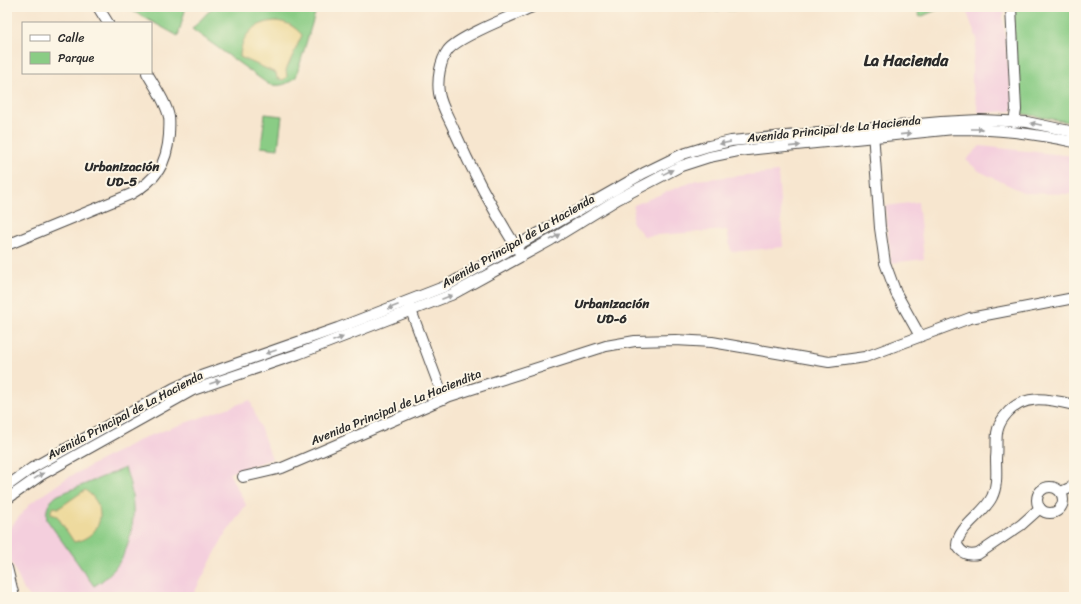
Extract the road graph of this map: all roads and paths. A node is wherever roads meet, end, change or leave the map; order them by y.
1 (98, 7) edge
2 (532, 7) edge
3 (1011, 7) edge
4 (107, 22) edge
5 (147, 74) edge
6 (1014, 122) junction
7 (1074, 132) edge
8 (873, 133) junction
9 (1074, 142) edge
10 (611, 190) junction
11 (618, 199) junction
12 (7, 245) edge
13 (515, 246) junction
14 (522, 256) junction
15 (1074, 298) edge
16 (409, 306) junction
17 (920, 336) junction
18 (444, 399) junction
19 (1074, 405) edge
20 (243, 477) dead end
21 (7, 486) edge
22 (1074, 486) edge
23 (1061, 492) junction
24 (7, 499) edge
25 (1040, 508) junction
26 (7, 568) edge
27 (14, 597) edge

1 - 4 street
2 - 13 street
3 - 6 street
5 - 12 street
7 -> 6 street, Avenida Principal de La Hacienda
6 - 8 street, Avenida Principal de La Hacienda
8 -> 9 street, Avenida Principal de La Hacienda
8 -> 10 street, Avenida Principal de La Hacienda
11 -> 8 street, Avenida Principal de La Hacienda
8 - 17 street
10 - 11 street
10 - 13 street, Avenida Principal de La Hacienda
14 -> 11 street, Avenida Principal de La Hacienda
13 - 14 street
13 - 16 street, Avenida Principal de La Hacienda
16 -> 14 street, Avenida Principal de La Hacienda
15 - 17 street, Avenida Principal de La Haciendita
16 - 18 street
16 -> 21 street, Avenida Principal de La Hacienda
24 -> 16 street, Avenida Principal de La Hacienda
17 - 18 street, Avenida Principal de La Haciendita
18 - 20 street, Avenida Principal de La Haciendita
19 - 25 street
22 - 23 street
23 - 25 street
23 - 25 street
26 - 27 street

